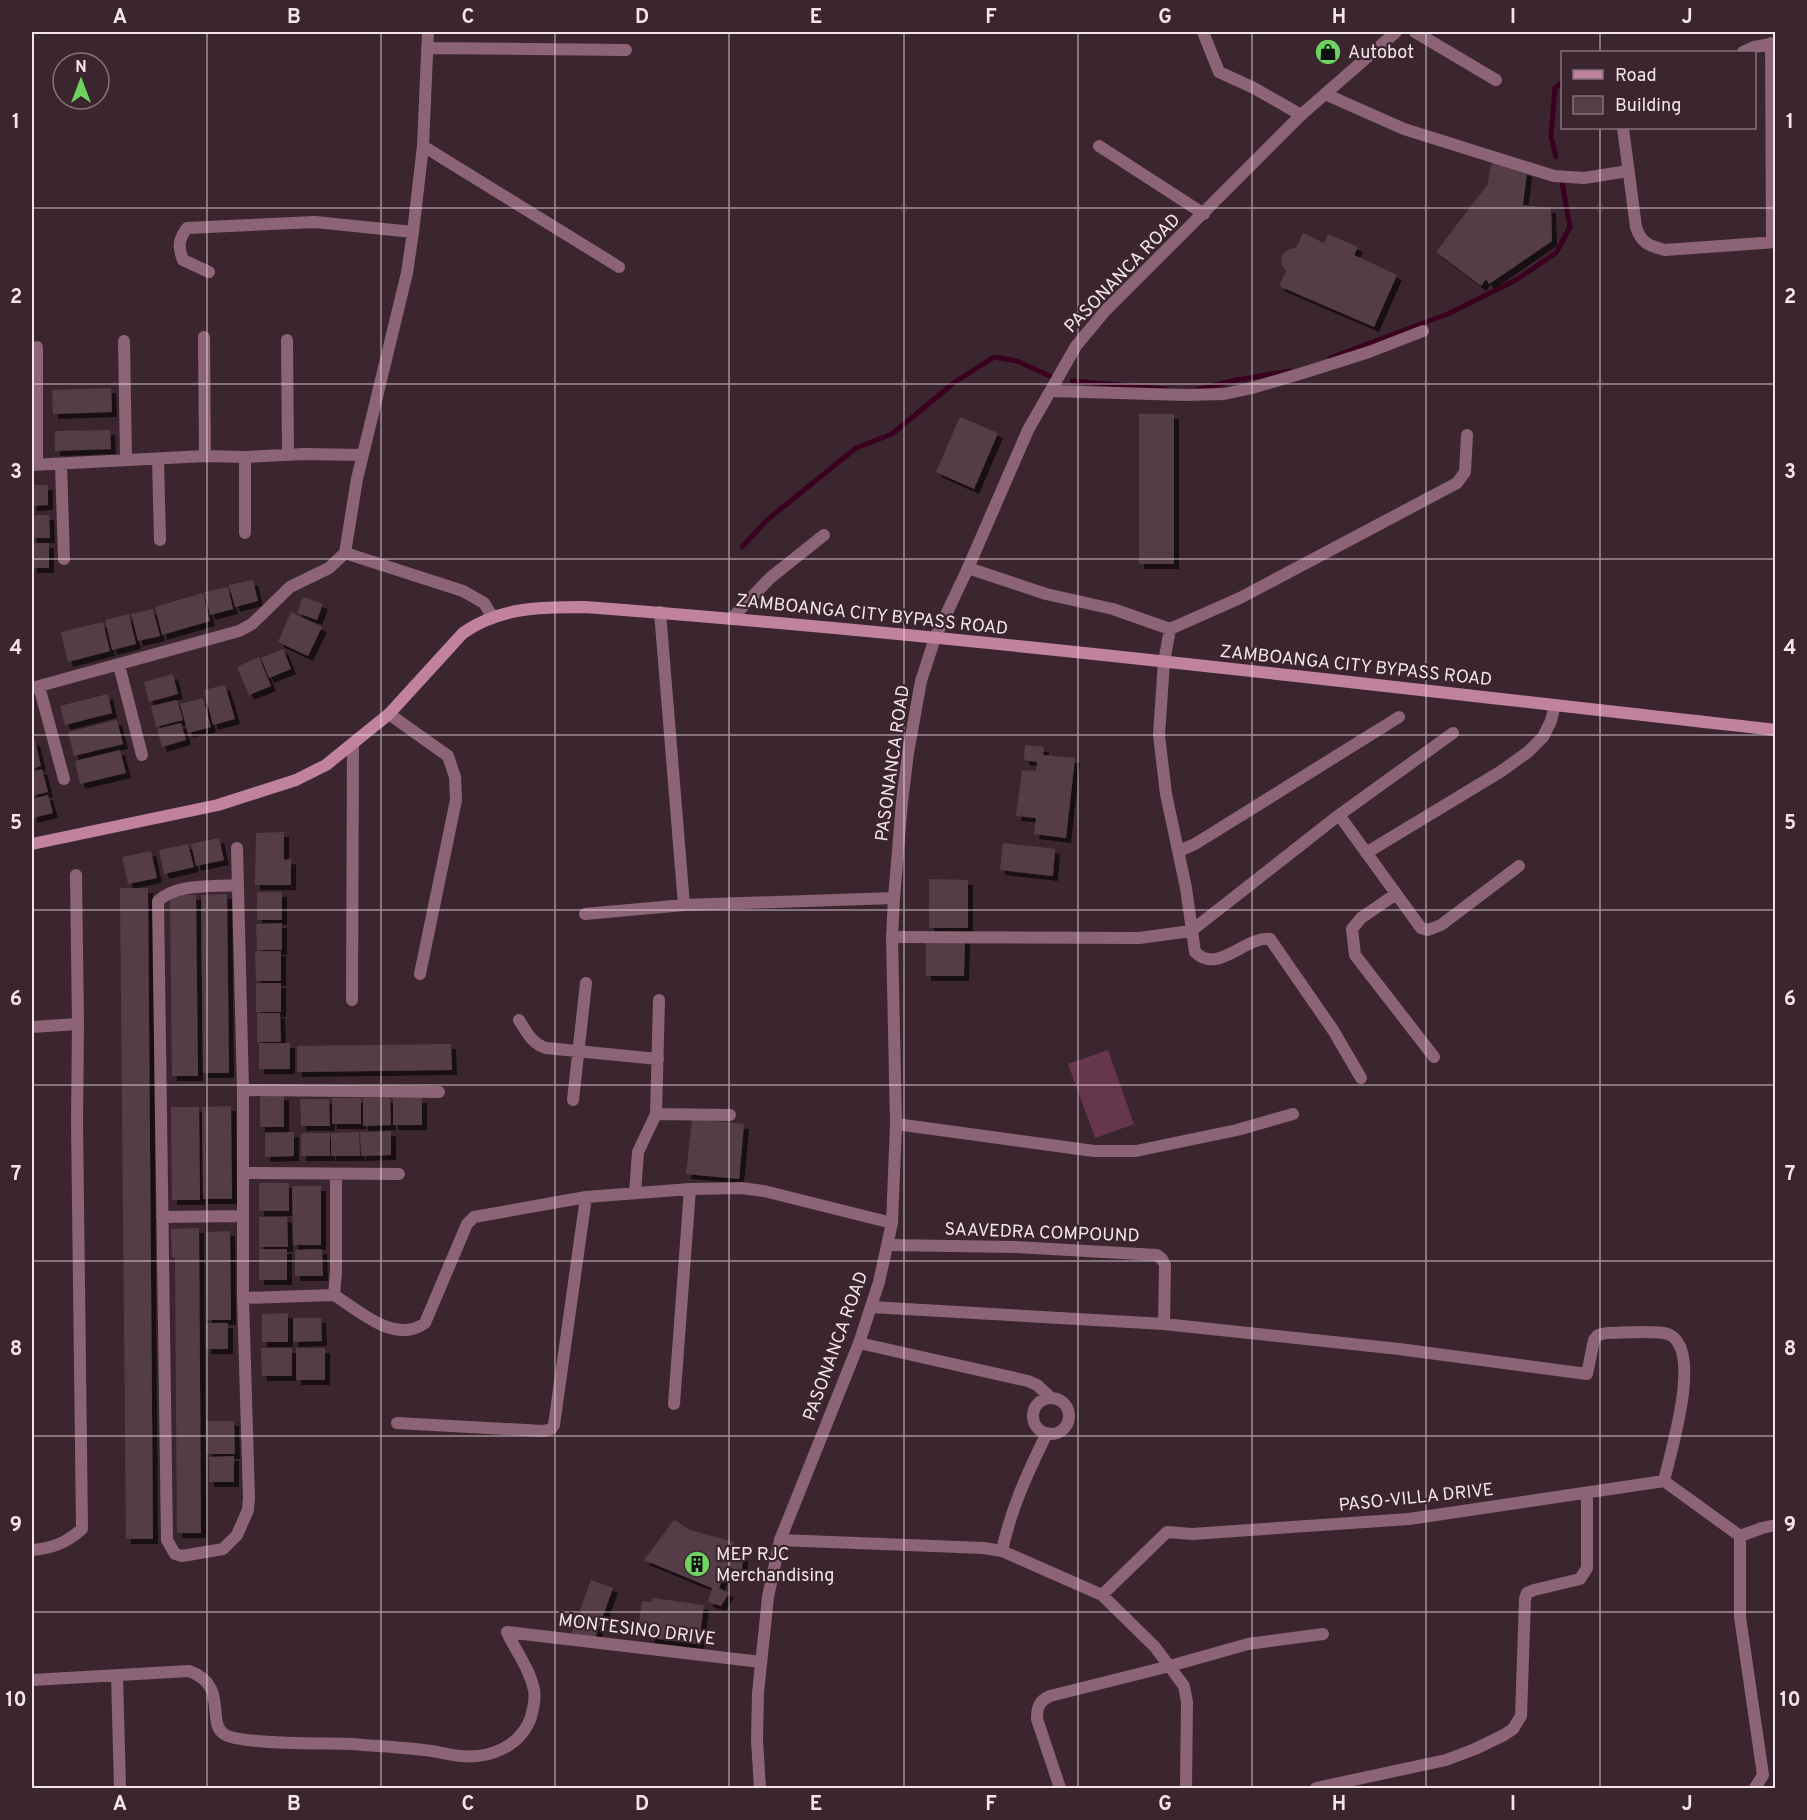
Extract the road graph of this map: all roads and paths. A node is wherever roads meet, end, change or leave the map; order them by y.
1 (428, 32) edge
2 (1203, 32) edge
3 (1396, 32) edge
4 (1415, 32) edge
5 (1773, 43) edge
6 (427, 48) junction
7 (626, 50) dead end
8 (1746, 51) edge
9 (1496, 80) dead end
10 (1325, 94) junction
11 (1301, 115) junction
12 (1623, 129) edge
13 (423, 146) junction
14 (1099, 146) dead end
15 (1628, 171) junction
16 (1204, 214) junction
17 (413, 232) junction
18 (1774, 242) edge
19 (619, 267) dead end
20 (209, 272) dead end
21 (1423, 331) dead end
22 (204, 337) dead end
23 (286, 340) dead end
24 (124, 341) dead end
25 (37, 347) dead end
26 (1051, 391) junction
27 (1467, 435) dead end
28 (288, 455) junction
29 (363, 455) junction
30 (205, 456) junction
31 (245, 457) junction
32 (158, 459) junction
33 (126, 460) junction
34 (61, 464) junction
35 (34, 465) edge
36 (245, 533) dead end
37 (824, 535) dead end
38 (160, 540) dead end
39 (345, 553) junction
40 (64, 559) dead end
41 (968, 568) junction
42 (660, 612) junction
43 (492, 616) junction
44 (732, 618) junction
45 (1170, 629) junction
46 (935, 638) junction
47 (1164, 662) junction
48 (119, 665) junction
49 (35, 687) edge
50 (1555, 705) junction
51 (389, 714) junction
52 (1400, 717) dead end
53 (1776, 730) edge
54 (1453, 734) dead end
55 (353, 745) junction
56 (142, 754) dead end
57 (64, 779) dead end
58 (1339, 815) junction
59 (32, 844) edge
60 (237, 848) dead end
61 (1179, 851) junction
62 (1366, 853) junction
63 (1519, 866) dead end
64 (76, 875) dead end
65 (237, 885) junction
66 (1396, 894) junction
67 (894, 898) junction
68 (684, 905) junction
69 (585, 914) dead end
70 (1191, 930) junction
71 (892, 937) junction
72 (420, 974) dead end
73 (586, 983) dead end
74 (352, 1000) dead end
75 (659, 1000) dead end
76 (519, 1020) dead end
77 (78, 1024) junction
78 (32, 1027) edge
79 (579, 1052) junction
80 (1434, 1058) dead end
81 (658, 1059) junction
82 (1361, 1078) dead end
83 (243, 1090) junction
84 (439, 1092) dead end
85 (573, 1100) dead end
86 (656, 1114) junction
87 (730, 1114) dead end
88 (1293, 1114) dead end
89 (896, 1124) junction
90 (243, 1173) junction
91 (336, 1174) junction
92 (399, 1174) dead end
93 (690, 1189) junction
94 (635, 1193) junction
95 (586, 1197) junction
96 (243, 1216) junction
97 (162, 1217) junction
98 (892, 1223) junction
99 (888, 1245) junction
100 (334, 1295) junction
101 (243, 1299) junction
102 (871, 1307) junction
103 (1164, 1324) junction
104 (859, 1343) junction
105 (1050, 1397) junction
106 (674, 1404) dead end
107 (397, 1423) dead end
108 (1047, 1433) junction
109 (1664, 1481) junction
110 (1587, 1493) junction
111 (1776, 1525) edge
112 (1740, 1536) junction
113 (780, 1540) junction
114 (32, 1550) edge
115 (1002, 1551) junction
116 (1102, 1595) junction
117 (1323, 1634) dead end
118 (761, 1662) junction
119 (1170, 1666) junction
120 (117, 1676) junction
121 (32, 1680) edge
122 (1776, 1770) edge
123 (1763, 1775) junction
124 (1336, 1786) edge
125 (1183, 1787) edge
126 (120, 1788) edge
127 (760, 1788) edge
128 (1060, 1788) edge
129 (1316, 1788) edge
130 (1755, 1788) edge

1 - 6 street
2 - 11 street
3 - 10 street, PASONANCA ROAD
4 - 9 street
5 - 8 street
5 - 18 street
6 - 7 street
6 - 13 street
10 - 11 street, PASONANCA ROAD
10 - 15 street
11 - 16 street, PASONANCA ROAD
12 - 15 street
13 - 17 street
13 - 19 street
14 - 16 street
15 - 18 street
16 - 26 street, PASONANCA ROAD
17 - 20 street
17 - 29 street
21 - 26 street
22 - 30 street
23 - 28 street
24 - 33 street
25 - 35 street
26 - 41 street, PASONANCA ROAD
27 - 45 street
28 - 29 street
28 - 31 street
29 - 39 street
30 - 31 street
30 - 32 street
31 - 36 street
32 - 33 street
32 - 38 street
33 - 34 street
34 - 35 street
34 - 40 street
37 - 44 street
39 - 43 street
39 - 48 street
41 - 45 street
41 - 46 street, PASONANCA ROAD
42 - 43 main road, ZAMBOANGA CITY BYPASS ROAD
42 - 44 main road, ZAMBOANGA CITY BYPASS ROAD
42 - 68 street
43 - 51 main road, ZAMBOANGA CITY BYPASS ROAD
44 - 46 main road, ZAMBOANGA CITY BYPASS ROAD
45 - 47 street
46 - 47 main road, ZAMBOANGA CITY BYPASS ROAD
46 - 67 street, PASONANCA ROAD
47 - 50 main road, ZAMBOANGA CITY BYPASS ROAD
47 - 61 street
48 - 49 street
48 - 56 street
49 - 57 street
50 - 53 main road, ZAMBOANGA CITY BYPASS ROAD
50 - 62 street
51 - 55 main road, ZAMBOANGA CITY BYPASS ROAD
51 - 72 street
52 - 61 street
54 - 58 street
55 - 59 main road, ZAMBOANGA CITY BYPASS ROAD
55 - 74 street
58 - 62 street
58 - 70 street
60 - 65 street
61 - 70 street
62 - 66 street
63 - 66 street
64 - 77 street
65 - 83 street
65 - 97 street
66 - 80 street
67 - 68 street
67 - 71 street, PASONANCA ROAD
68 - 69 street
70 - 71 street
70 - 82 street
71 - 89 street, PASONANCA ROAD
73 - 79 street
75 - 81 street
76 - 79 street
77 - 78 street
77 - 114 street
79 - 81 street
79 - 85 street
81 - 86 street
83 - 84 street
83 - 90 street
86 - 87 street
86 - 94 street
88 - 89 street
89 - 98 street, PASONANCA ROAD
90 - 91 street
90 - 96 street
91 - 92 street
91 - 100 street
93 - 94 street
93 - 98 street
93 - 106 street
94 - 95 street
95 - 100 street
95 - 107 street
96 - 97 street
96 - 101 street
97 - 101 street
98 - 99 street, PASONANCA ROAD
99 - 102 street, PASONANCA ROAD
99 - 103 street, SAAVEDRA COMPOUND
100 - 101 street
102 - 103 street
102 - 104 street, PASONANCA ROAD
103 - 109 street
104 - 105 street
104 - 113 street, PASONANCA ROAD
105 - 108 street
105 - 108 street
108 - 115 street
109 - 110 street, PASO-VILLA DRIVE
109 - 112 street
110 - 116 street, PASO-VILLA DRIVE
110 - 124 street
111 - 112 street
112 - 123 street
113 - 115 street
113 - 118 street, PASONANCA ROAD
115 - 116 street
116 - 119 street
117 - 119 street
118 - 120 street, MONTESINO DRIVE
118 - 127 street, PASONANCA ROAD
119 - 125 street
119 - 128 street
120 - 121 street
120 - 126 street
122 - 123 street
123 - 130 street
124 - 129 street

